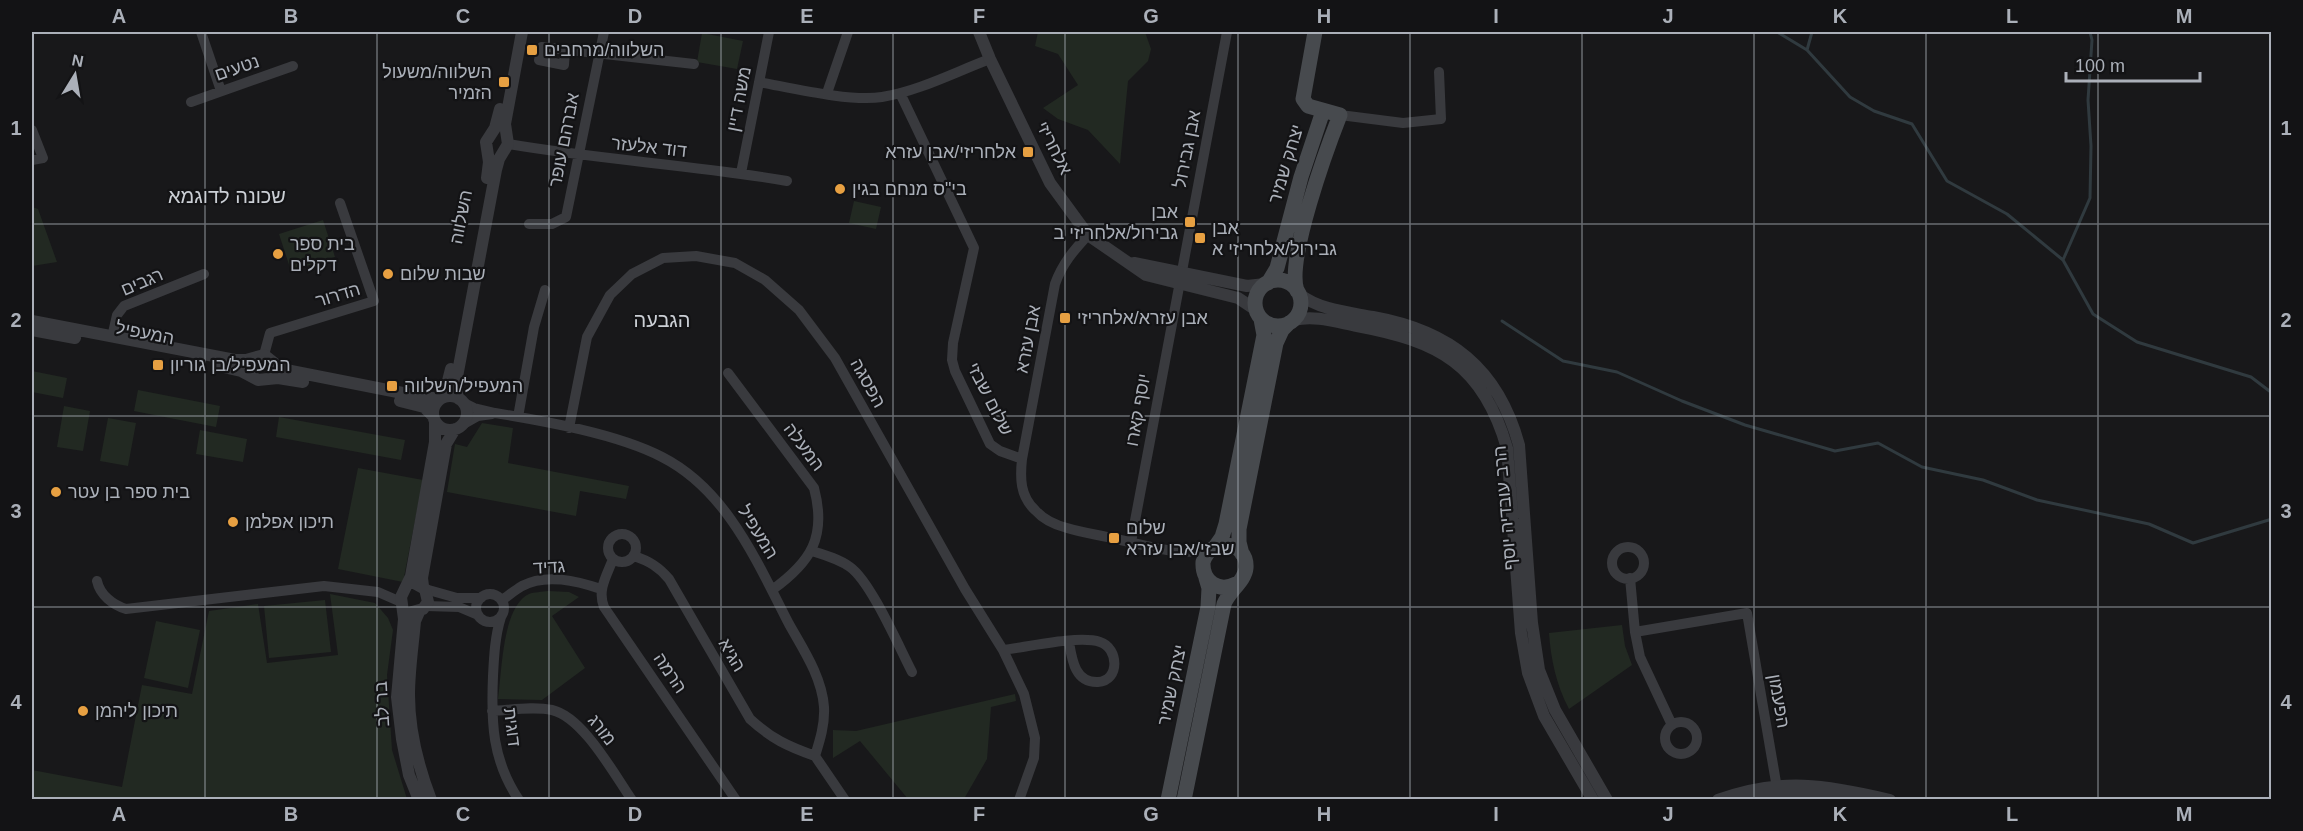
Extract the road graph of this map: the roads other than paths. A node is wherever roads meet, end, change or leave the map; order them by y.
1 (201, 32) edge
2 (514, 32) edge
3 (522, 32) edge
4 (604, 32) edge
5 (769, 32) edge
6 (848, 32) edge
7 (979, 32) edge
8 (1227, 32) edge
9 (1315, 32) edge
10 (565, 50) dead end
11 (598, 55) junction
12 (990, 59) junction
13 (694, 64) dead end
14 (293, 66) dead end
15 (1439, 72) dead end
16 (759, 82) junction
17 (222, 91) junction
18 (827, 93) junction
19 (900, 93) junction
20 (191, 102) dead end
21 (1323, 111) junction
22 (1340, 115) junction
23 (32, 130) edge
24 (491, 135) junction
25 (505, 145) junction
26 (488, 149) junction
27 (578, 156) junction
28 (32, 160) edge
29 (741, 173) junction
30 (787, 181) dead end
31 (340, 203) dead end
32 (529, 224) dead end
33 (1088, 235) junction
34 (204, 274) dead end
35 (1179, 279) junction
36 (1267, 284) junction
37 (545, 290) dead end
38 (1298, 292) junction
39 (1258, 314) junction
40 (32, 321) edge
41 (1291, 322) junction
42 (32, 330) edge
43 (112, 337) junction
44 (262, 358) junction
45 (728, 373) dead end
46 (251, 375) junction
47 (267, 379) junction
48 (442, 398) junction
49 (461, 401) junction
50 (498, 414) junction
51 (518, 417) junction
52 (434, 419) junction
53 (459, 427) junction
54 (569, 428) junction
55 (1022, 459) junction
56 (1131, 542) junction
57 (1162, 548) junction
58 (1214, 548) junction
59 (812, 551) junction
60 (1242, 554) junction
61 (634, 556) junction
62 (614, 559) junction
63 (1205, 575) junction
64 (1630, 578) dead end
65 (97, 581) dead end
66 (1236, 584) junction
67 (406, 587) junction
68 (424, 588) junction
69 (601, 589) junction
70 (772, 590) junction
71 (378, 592) junction
72 (481, 598) junction
73 (502, 600) junction
74 (402, 604) junction
75 (423, 609) junction
76 (501, 617) junction
77 (482, 618) junction
78 (1635, 632) junction
79 (1070, 642) junction
80 (1004, 650) junction
81 (494, 653) junction
82 (912, 672) dead end
83 (492, 711) junction
84 (1672, 725) dead end
85 (815, 756) junction
86 (1778, 790) junction
87 (419, 800) edge
88 (431, 800) edge
89 (519, 800) edge
90 (632, 800) edge
91 (736, 800) edge
92 (845, 800) edge
93 (1018, 800) edge
94 (1168, 800) edge
95 (1184, 800) edge
96 (1593, 800) edge
97 (1607, 800) edge
98 (1718, 800) edge
99 (1751, 800) edge
100 (1846, 800) edge
101 (1890, 800) edge

1 - 17 street
2 - 24 street
3 - 25 street, השלווה
4 - 11 street, אברהם עופר
5 - 16 street, משה דיין
6 - 18 street
7 - 12 street, אלחריזי
8 - 35 street, אבן גבירול
9 - 21 main road, יצחק שמיר
10 - 11 street
11 - 13 street
11 - 27 street, אברהם עופר
12 - 19 street
12 - 33 street, אלחריזי
14 - 17 street, נטעים
15 - 22 street
16 - 18 street
16 - 29 street, משה דיין
17 - 20 street, נטעים
18 - 19 street
19 - 55 street, שלום שבזי
21 - 22 main road
21 - 36 main road, יצחק שמיר
22 - 38 main road, יצחק שמיר
23 - 28 street
24 - 25 street
24 - 26 street, השלווה
25 - 26 street
25 - 27 street, דוד אלעזר
25 - 49 street, השלווה
26 - 48 street, השלווה
27 - 29 street, דוד אלעזר
27 - 32 street, אברהם עופר
29 - 30 street, דוד אלעזר
31 - 44 street, הדרור
33 - 35 street, אלחריזי
33 - 55 street, אבן עזרא
34 - 43 street, רגבים
35 - 36 street, אלחריזי
35 - 39 street, אלחריזי
35 - 56 street, יוסף קארו
36 - 38 main road
36 - 39 main road
37 - 51 street
38 - 41 main road
38 - 97 street, הרב עובדיה יוסף
39 - 41 main road
39 - 58 main road
40 - 43 street, המעפיל
41 - 60 main road
41 - 96 street, הרב עובדיה יוסף
42 - 46 street, המעפיל
43 - 44 street, המעפיל
44 - 46 street
44 - 47 street
44 - 48 street, המעפיל
45 - 59 street, המעלה
46 - 47 street
47 - 52 street
48 - 49 street
48 - 52 street
49 - 50 street, המעפיל
49 - 53 street
50 - 51 street, המעפיל
50 - 53 street, המעפיל
51 - 54 street, המעפיל
52 - 53 street
52 - 67 street
53 - 68 street
54 - 70 street, המעפיל
54 - 80 street, הפסגה
55 - 56 street
56 - 57 street
57 - 58 street
57 - 63 street
58 - 60 main road
58 - 63 main road
59 - 70 street, המעלה
59 - 82 street
60 - 66 main road
61 - 62 street
61 - 62 street
61 - 85 street, הגיא
62 - 69 street
63 - 66 main road
63 - 94 main road, יצחק שמיר
64 - 78 street
65 - 71 street
66 - 95 main road, יצחק שמיר
67 - 68 street
67 - 71 street
67 - 74 street
68 - 72 street
68 - 75 street
69 - 73 street, גדיד
69 - 91 street, הרמה
70 - 85 street, המעפיל
71 - 74 street
72 - 73 street
72 - 77 street
73 - 76 street
74 - 75 street
74 - 87 street, בר לב
75 - 77 street
75 - 88 street, בר לב
76 - 77 street
76 - 81 street, דוגית
77 - 81 street, דוגית
78 - 84 street
78 - 86 street, הפעמון
79 - 79 street
79 - 80 street
80 - 93 street, הפסגה
81 - 83 street, דוגית
83 - 89 street, דוגית
83 - 90 street, מורג
85 - 92 street
86 - 98 street
86 - 99 street
86 - 100 street
86 - 101 street

